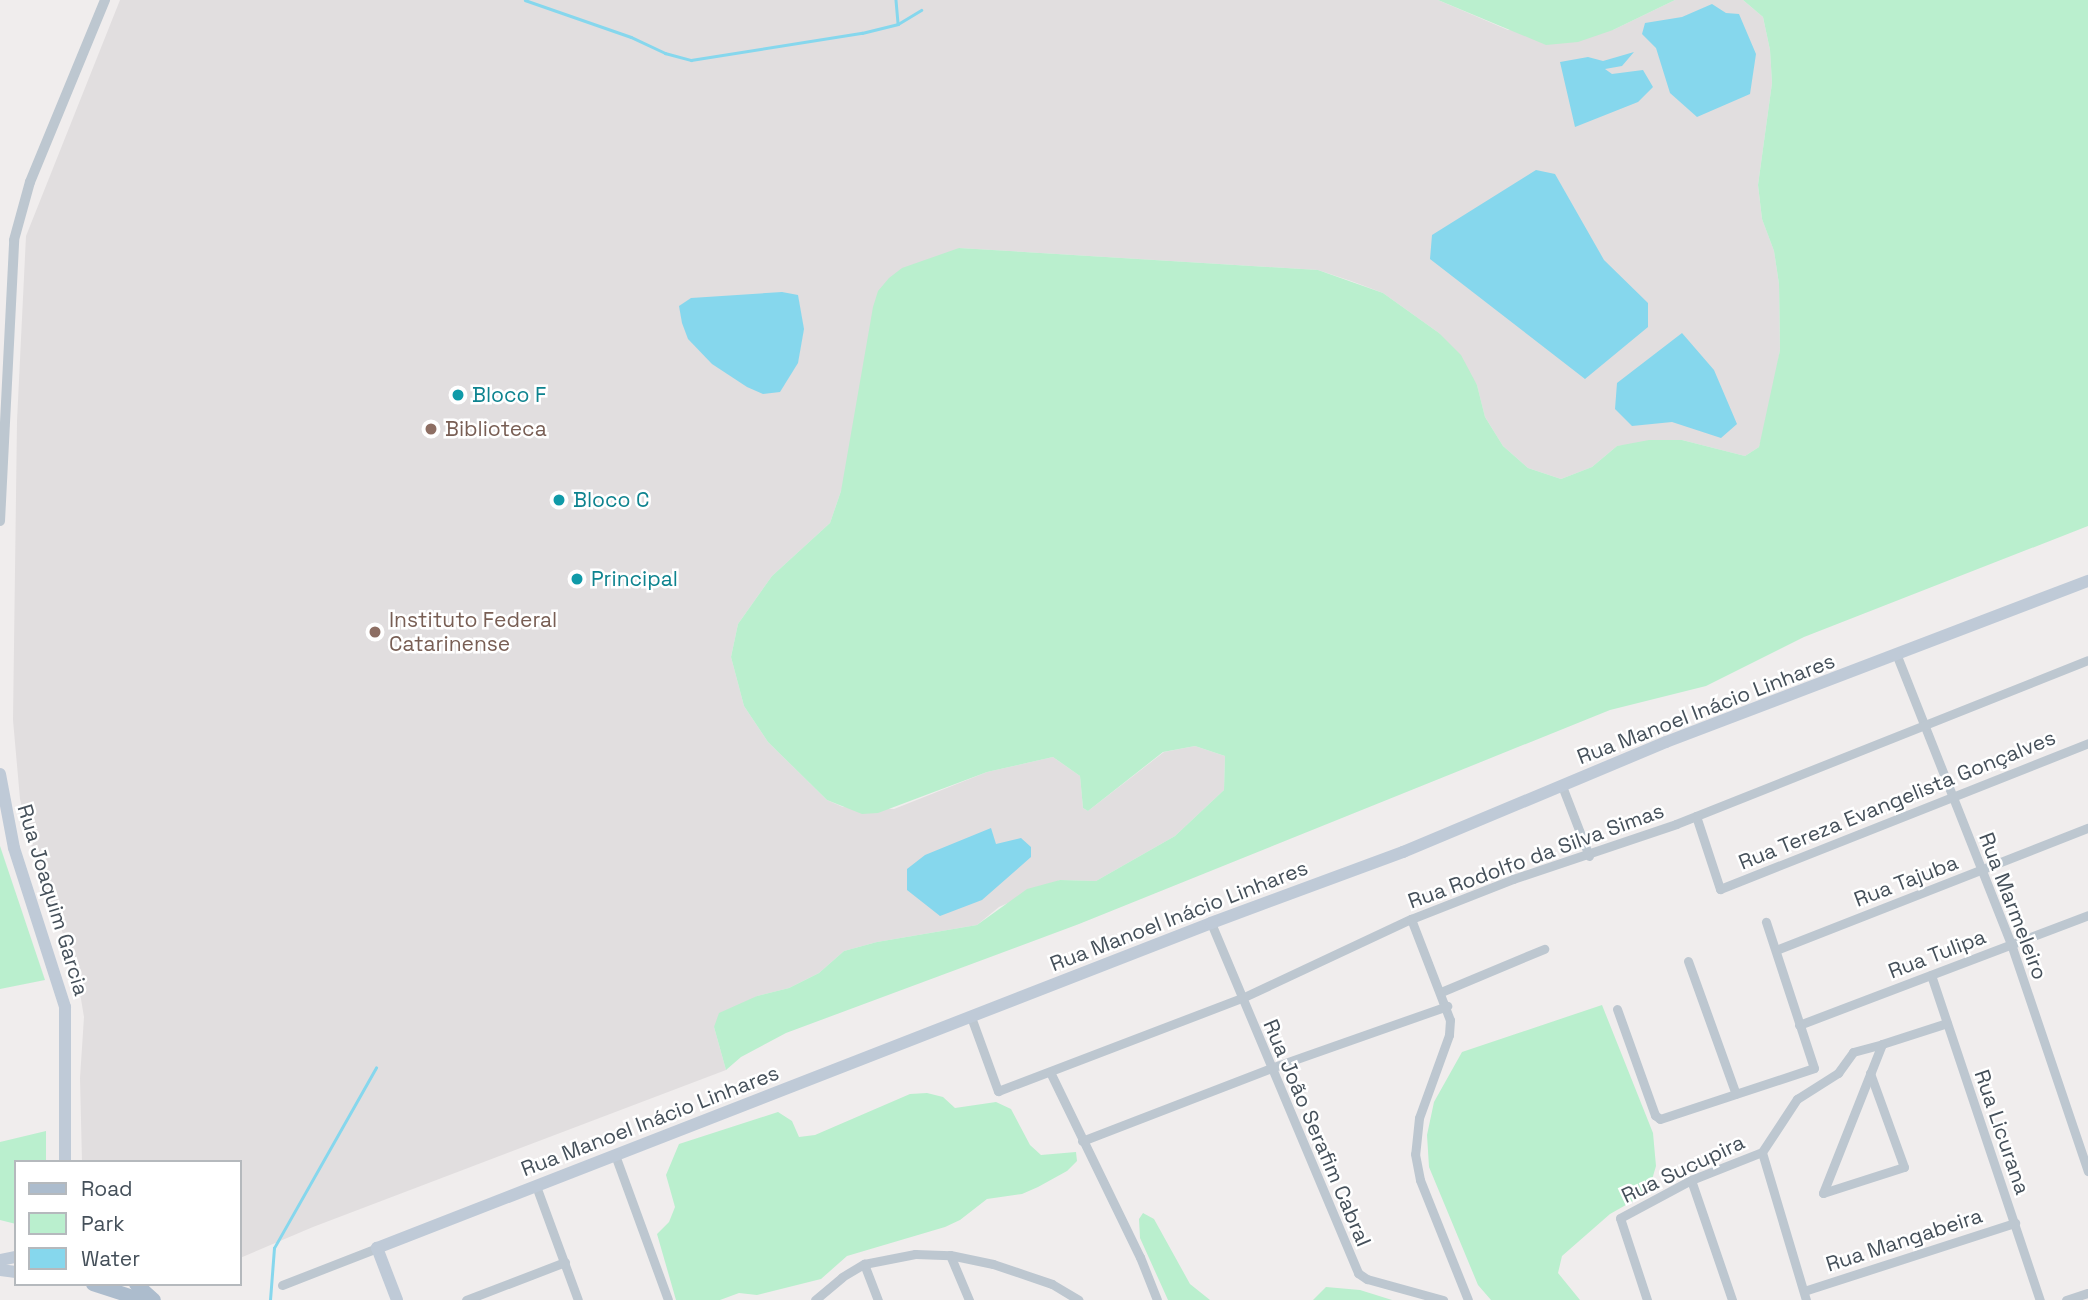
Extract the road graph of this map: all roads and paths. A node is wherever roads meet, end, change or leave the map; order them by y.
1 (105, 0) edge
2 (0, 521) edge
3 (2088, 581) edge
4 (1897, 656) junction
5 (2088, 660) edge
6 (1924, 725) junction
7 (2088, 743) edge
8 (0, 774) edge
9 (1562, 786) junction
10 (1953, 797) junction
11 (1696, 816) junction
12 (2088, 828) edge
13 (1589, 856) junction
14 (1982, 870) junction
15 (2088, 915) edge
16 (1411, 919) junction
17 (1766, 922) dead end
18 (1211, 923) junction
19 (2011, 944) junction
20 (1544, 949) dead end
21 (1776, 950) junction
22 (1688, 961) dead end
23 (1931, 975) junction
24 (1441, 992) junction
25 (1242, 998) junction
26 (1447, 1006) junction
27 (1617, 1009) dead end
28 (971, 1017) junction
29 (1947, 1023) junction
30 (1799, 1025) junction
31 (1882, 1044) junction
32 (1271, 1068) junction
33 (1050, 1072) junction
34 (1870, 1073) junction
35 (1736, 1094) junction
36 (1082, 1141) junction
37 (1762, 1152) junction
38 (615, 1156) junction
39 (65, 1160) edge
40 (2088, 1171) edge
41 (1691, 1180) junction
42 (536, 1186) junction
43 (2015, 1223) junction
44 (377, 1248) junction
45 (950, 1255) junction
46 (565, 1262) junction
47 (864, 1264) junction
48 (282, 1285) dead end
49 (99, 1286) edge
50 (138, 1286) edge
51 (2088, 1293) edge
52 (1805, 1296) edge
53 (142, 1300) edge
54 (154, 1300) edge
55 (397, 1300) edge
56 (466, 1300) edge
57 (578, 1300) edge
58 (668, 1300) edge
59 (815, 1300) edge
60 (878, 1300) edge
61 (969, 1300) edge
62 (1079, 1300) edge
63 (1157, 1300) edge
64 (1443, 1300) edge
65 (1468, 1300) edge
66 (1647, 1300) edge
67 (1732, 1300) edge
68 (2040, 1300) edge
69 (2066, 1300) edge

1 - 2 street
3 - 4 main road, Rua Manoel Inácio Linhares
4 - 6 street, Rua Marmeleiro
4 - 9 main road, Rua Manoel Inácio Linhares
5 - 6 street, Rua Rodolfo da Silva Simas
6 - 10 street, Rua Marmeleiro
6 - 11 street, Rua Rodolfo da Silva Simas
7 - 10 street, Rua Tereza Evangelista Gonçalves
8 - 39 main road, Rua Joaquim Garcia
9 - 13 street
9 - 18 main road, Rua Manoel Inácio Linhares
10 - 11 street, Rua Tereza Evangelista Gonçalves
10 - 14 street, Rua Marmeleiro
11 - 13 street, Rua Rodolfo da Silva Simas
12 - 14 street, Rua Tajuba
13 - 16 street, Rua Rodolfo da Silva Simas
14 - 19 street, Rua Marmeleiro
14 - 21 street, Rua Tajuba
15 - 19 street, Rua Tulipa
16 - 24 street
16 - 25 street, Rua Rodolfo da Silva Simas
17 - 21 street
18 - 25 street, Rua João Serafim Cabral
18 - 28 main road, Rua Manoel Inácio Linhares
19 - 23 street, Rua Tulipa
19 - 40 street, Rua Marmeleiro
20 - 24 street
21 - 30 street
22 - 35 street
23 - 29 street, Rua Licurana
23 - 30 street, Rua Tulipa
24 - 26 street
25 - 32 street, Rua João Serafim Cabral
25 - 33 street, Rua Rodolfo da Silva Simas
26 - 32 street
26 - 65 street
27 - 35 street
28 - 33 street, Rua Rodolfo da Silva Simas
28 - 38 main road, Rua Manoel Inácio Linhares
29 - 31 street
29 - 43 street, Rua Licurana
30 - 35 street
31 - 34 street
31 - 37 street
32 - 36 street
32 - 64 street, Rua João Serafim Cabral
33 - 36 street
34 - 34 street
36 - 63 street
37 - 41 street, Rua Sucupira
37 - 52 street
38 - 42 main road, Rua Manoel Inácio Linhares
38 - 58 street
41 - 66 street, Rua Sucupira
41 - 67 street
42 - 44 main road, Rua Manoel Inácio Linhares
42 - 46 street
43 - 52 street, Rua Mangabeira
43 - 68 street, Rua Licurana
44 - 48 street, Rua Manoel Inácio Linhares
44 - 55 main road
45 - 47 street
45 - 61 street
45 - 62 street
46 - 56 street
46 - 57 street
47 - 59 street
47 - 60 street
49 - 53 main road
50 - 54 main road
51 - 69 street

